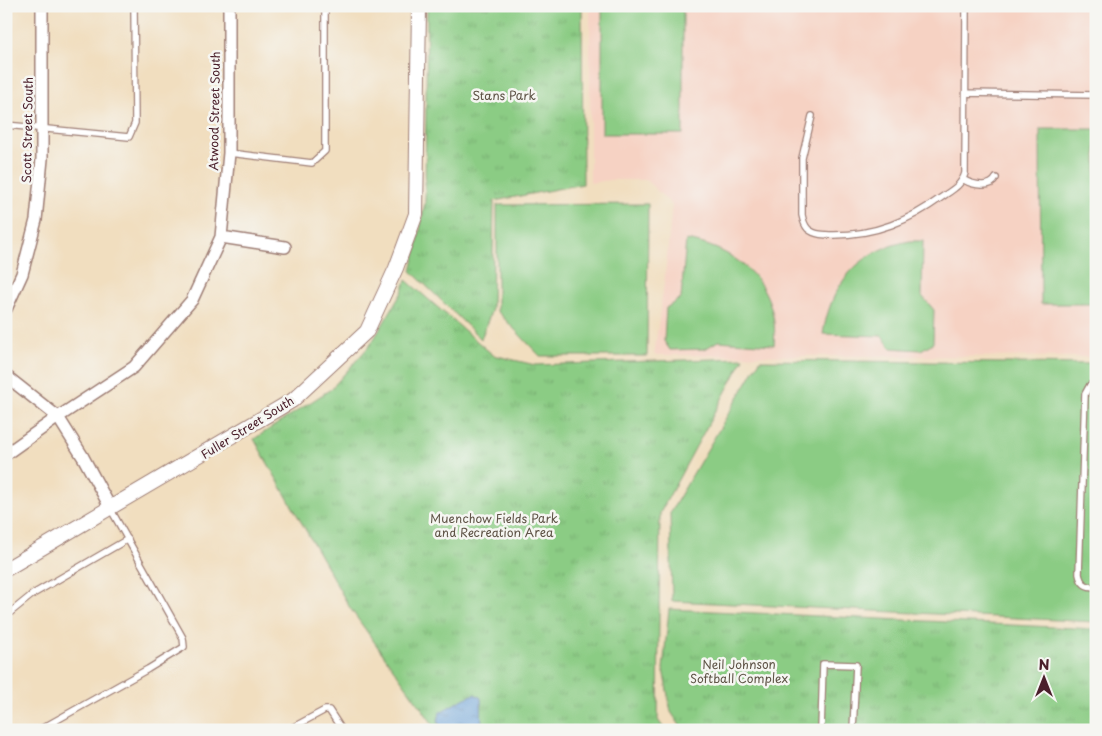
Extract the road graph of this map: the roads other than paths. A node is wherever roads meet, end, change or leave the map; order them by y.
1 (42, 6) edge
2 (134, 6) edge
3 (229, 6) edge
4 (325, 6) edge
5 (419, 6) edge
6 (966, 6) edge
7 (966, 93) junction
8 (1096, 95) edge
9 (812, 116) dead end
10 (6, 124) edge
11 (41, 127) junction
12 (229, 153) junction
13 (996, 178) dead end
14 (964, 180) junction
15 (221, 237) junction
16 (285, 247) dead end
17 (6, 308) edge
18 (6, 376) edge
19 (1096, 383) edge
20 (58, 417) junction
21 (6, 454) edge
22 (110, 508) junction
23 (128, 539) junction
24 (6, 569) edge
25 (1096, 587) edge
26 (6, 616) edge
27 (39, 730) edge
28 (288, 730) edge
29 (342, 730) edge
30 (821, 730) edge
31 (853, 730) edge

1 - 11 street, Scott Street South
2 - 11 lane
3 - 12 street, Atwood Street South
4 - 12 lane
5 - 22 street, Fuller Street South
6 - 7 lane
7 - 8 lane
7 - 14 lane
9 - 14 lane
10 - 11 lane
11 - 17 street, Scott Street South
12 - 15 street, Atwood Street South
13 - 14 lane
15 - 16 street
15 - 20 street, Atwood Street South
18 - 20 street
19 - 25 lane
20 - 21 street, Atwood Street South
20 - 22 street
22 - 23 lane
22 - 24 street, Fuller Street South
23 - 26 lane
23 - 27 lane
28 - 29 lane
30 - 31 lane

